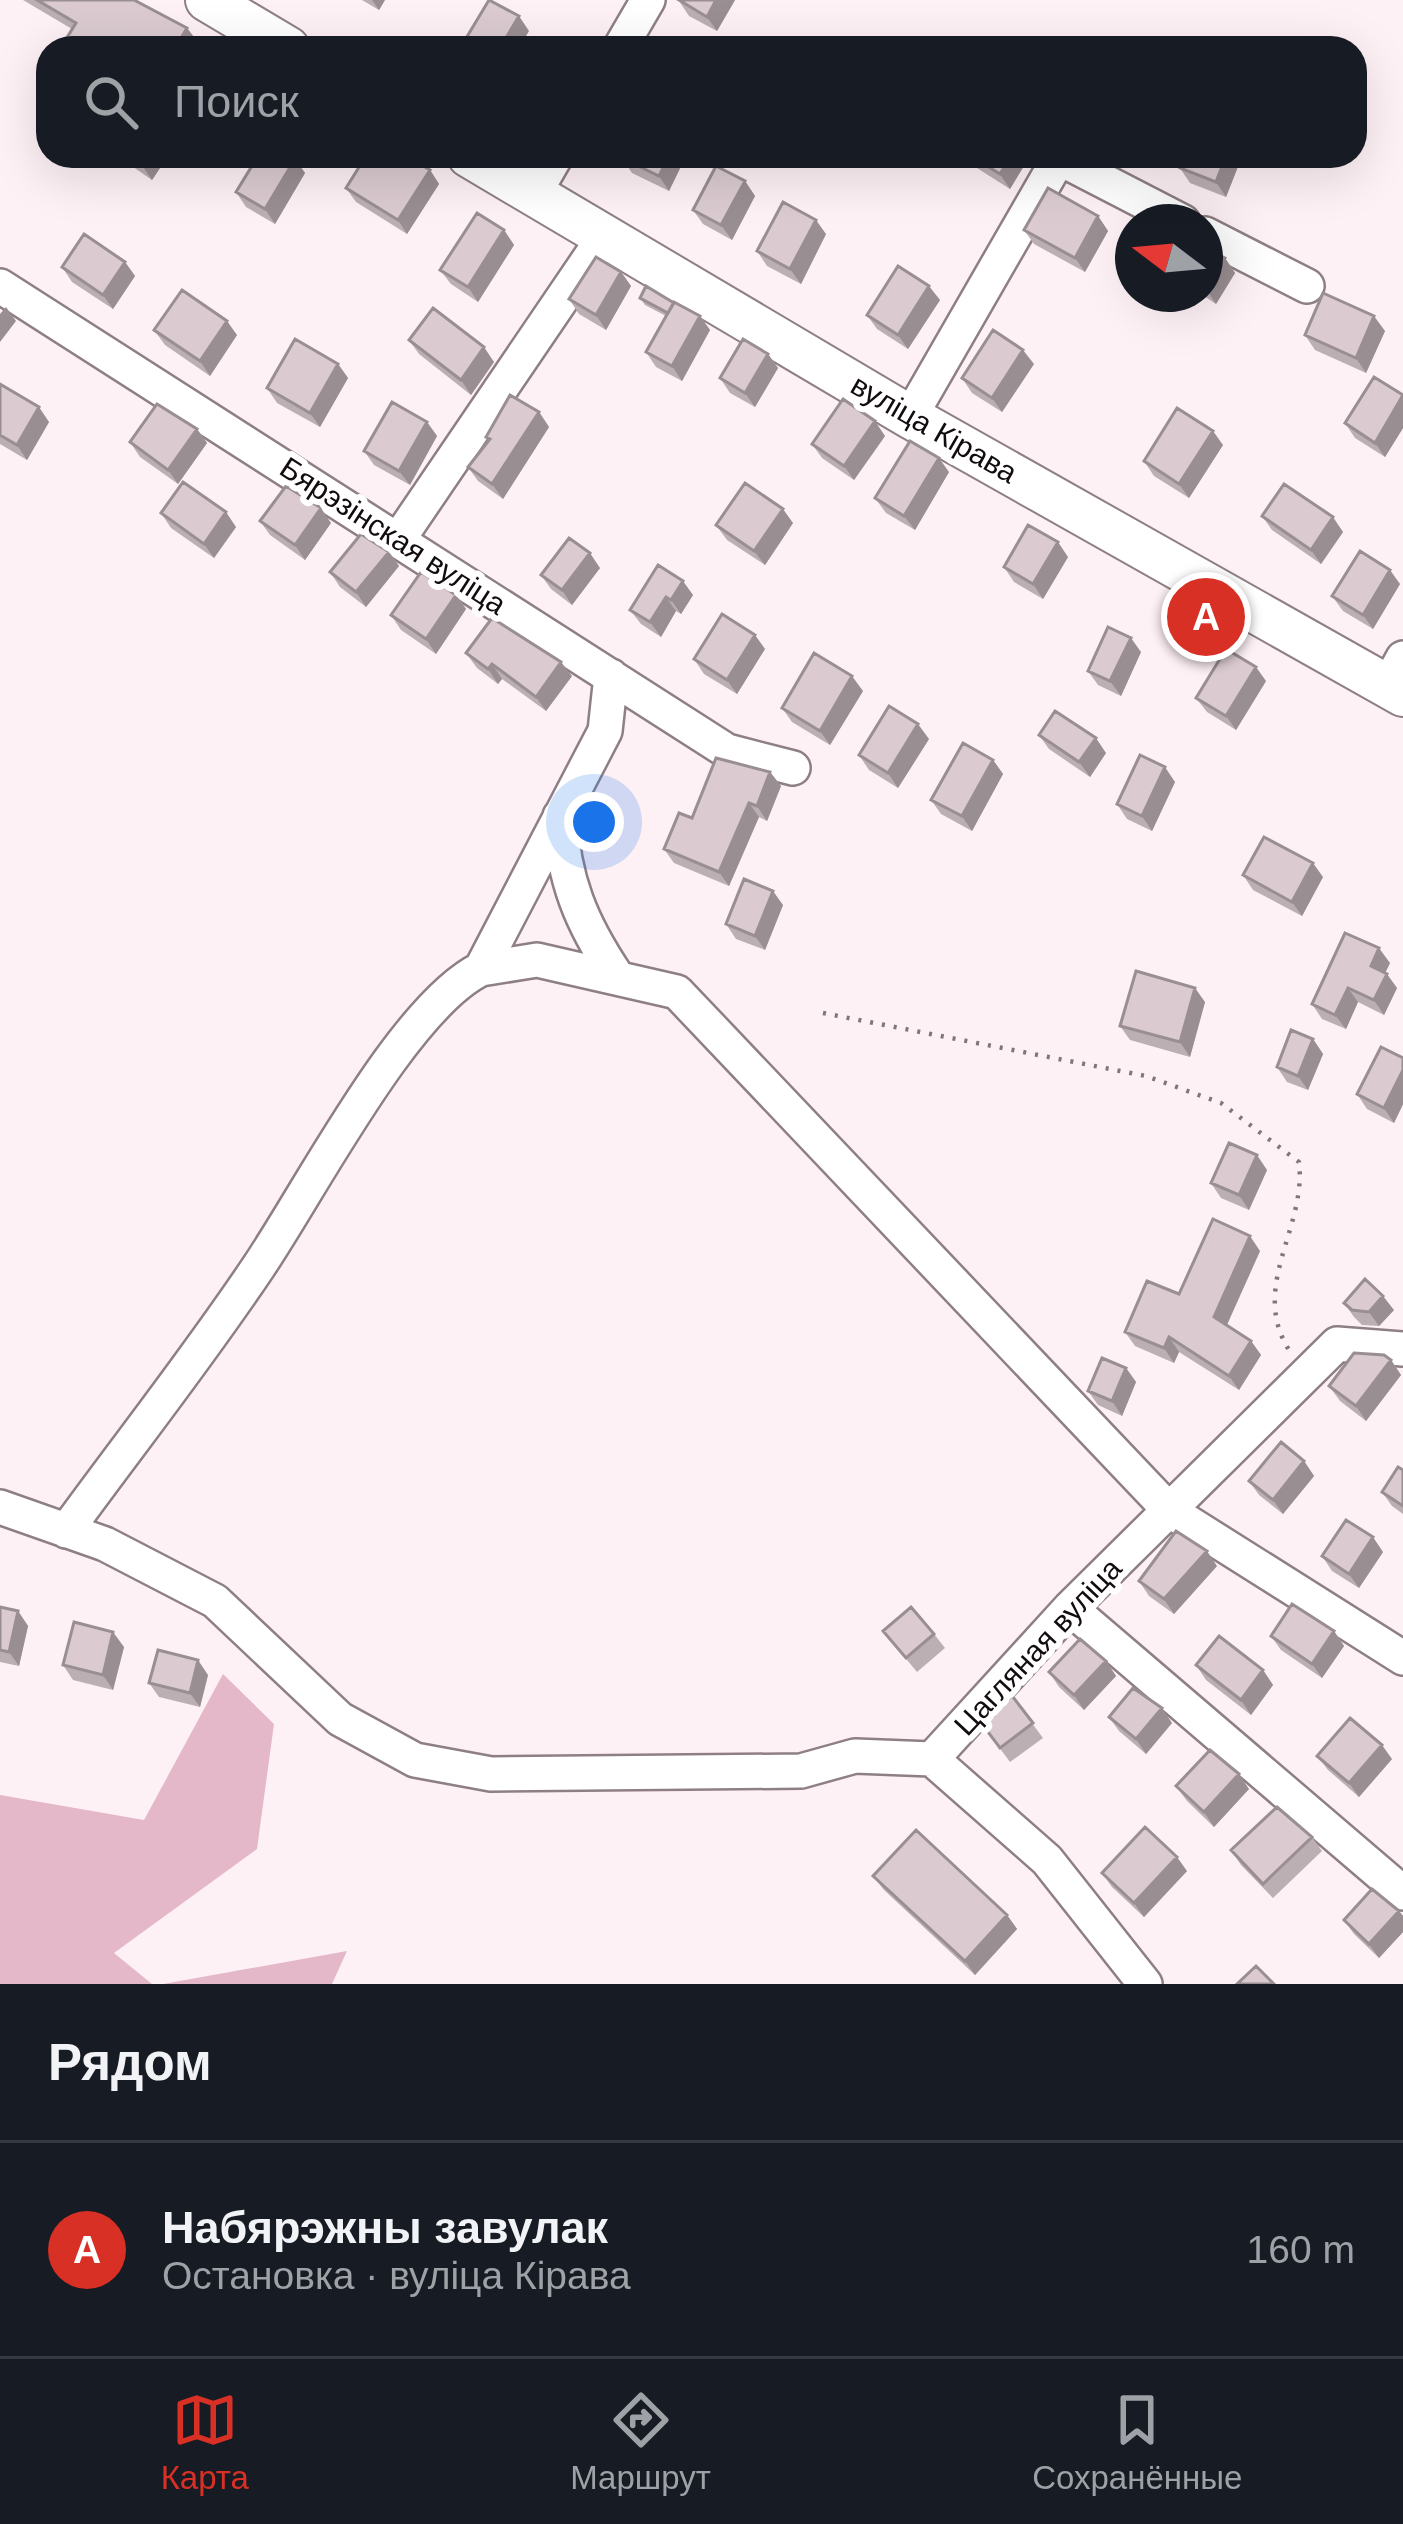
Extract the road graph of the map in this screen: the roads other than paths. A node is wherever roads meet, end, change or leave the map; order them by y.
1 (207, 0) edge
2 (648, 0) edge
3 (268, 36) edge
4 (627, 36) edge
5 (490, 168) edge
6 (549, 168) edge
7 (1053, 168) edge
8 (1078, 168) edge
9 (534, 194) junction
10 (1148, 204) edge
11 (604, 237) junction
12 (1223, 243) edge
13 (0, 286) edge
14 (1307, 286) dead end
15 (910, 417) junction
16 (398, 540) junction
17 (610, 676) junction
18 (1398, 680) edge
19 (793, 768) dead end
20 (560, 813) junction
21 (481, 969) junction
22 (616, 975) junction
23 (1403, 1349) edge
24 (0, 1507) edge
25 (1170, 1511) junction
26 (66, 1531) junction
27 (1070, 1608) junction
28 (1403, 1658) edge
29 (932, 1759) junction
30 (1403, 1893) edge
31 (1145, 1984) edge

1 - 3 main road
2 - 4 street
5 - 9 main road, вуліца Кірава
6 - 9 street
7 - 15 street
8 - 10 street
9 - 11 main road, вуліца Кірава
11 - 15 main road, вуліца Кірава
11 - 16 street
12 - 14 street
13 - 16 street, Бярэзінская вуліца
15 - 18 main road, вуліца Кірава
16 - 17 street, Бярэзінская вуліца
17 - 19 street, Бярэзінская вуліца
17 - 20 street
20 - 21 street
20 - 22 street
21 - 22 street
21 - 26 street
22 - 25 street
23 - 25 street, Цагляная вуліца
24 - 26 street
25 - 27 street, Цагляная вуліца
25 - 28 street
26 - 29 street
27 - 29 street, Цагляная вуліца
27 - 30 street
29 - 31 street, Цагляная вуліца

